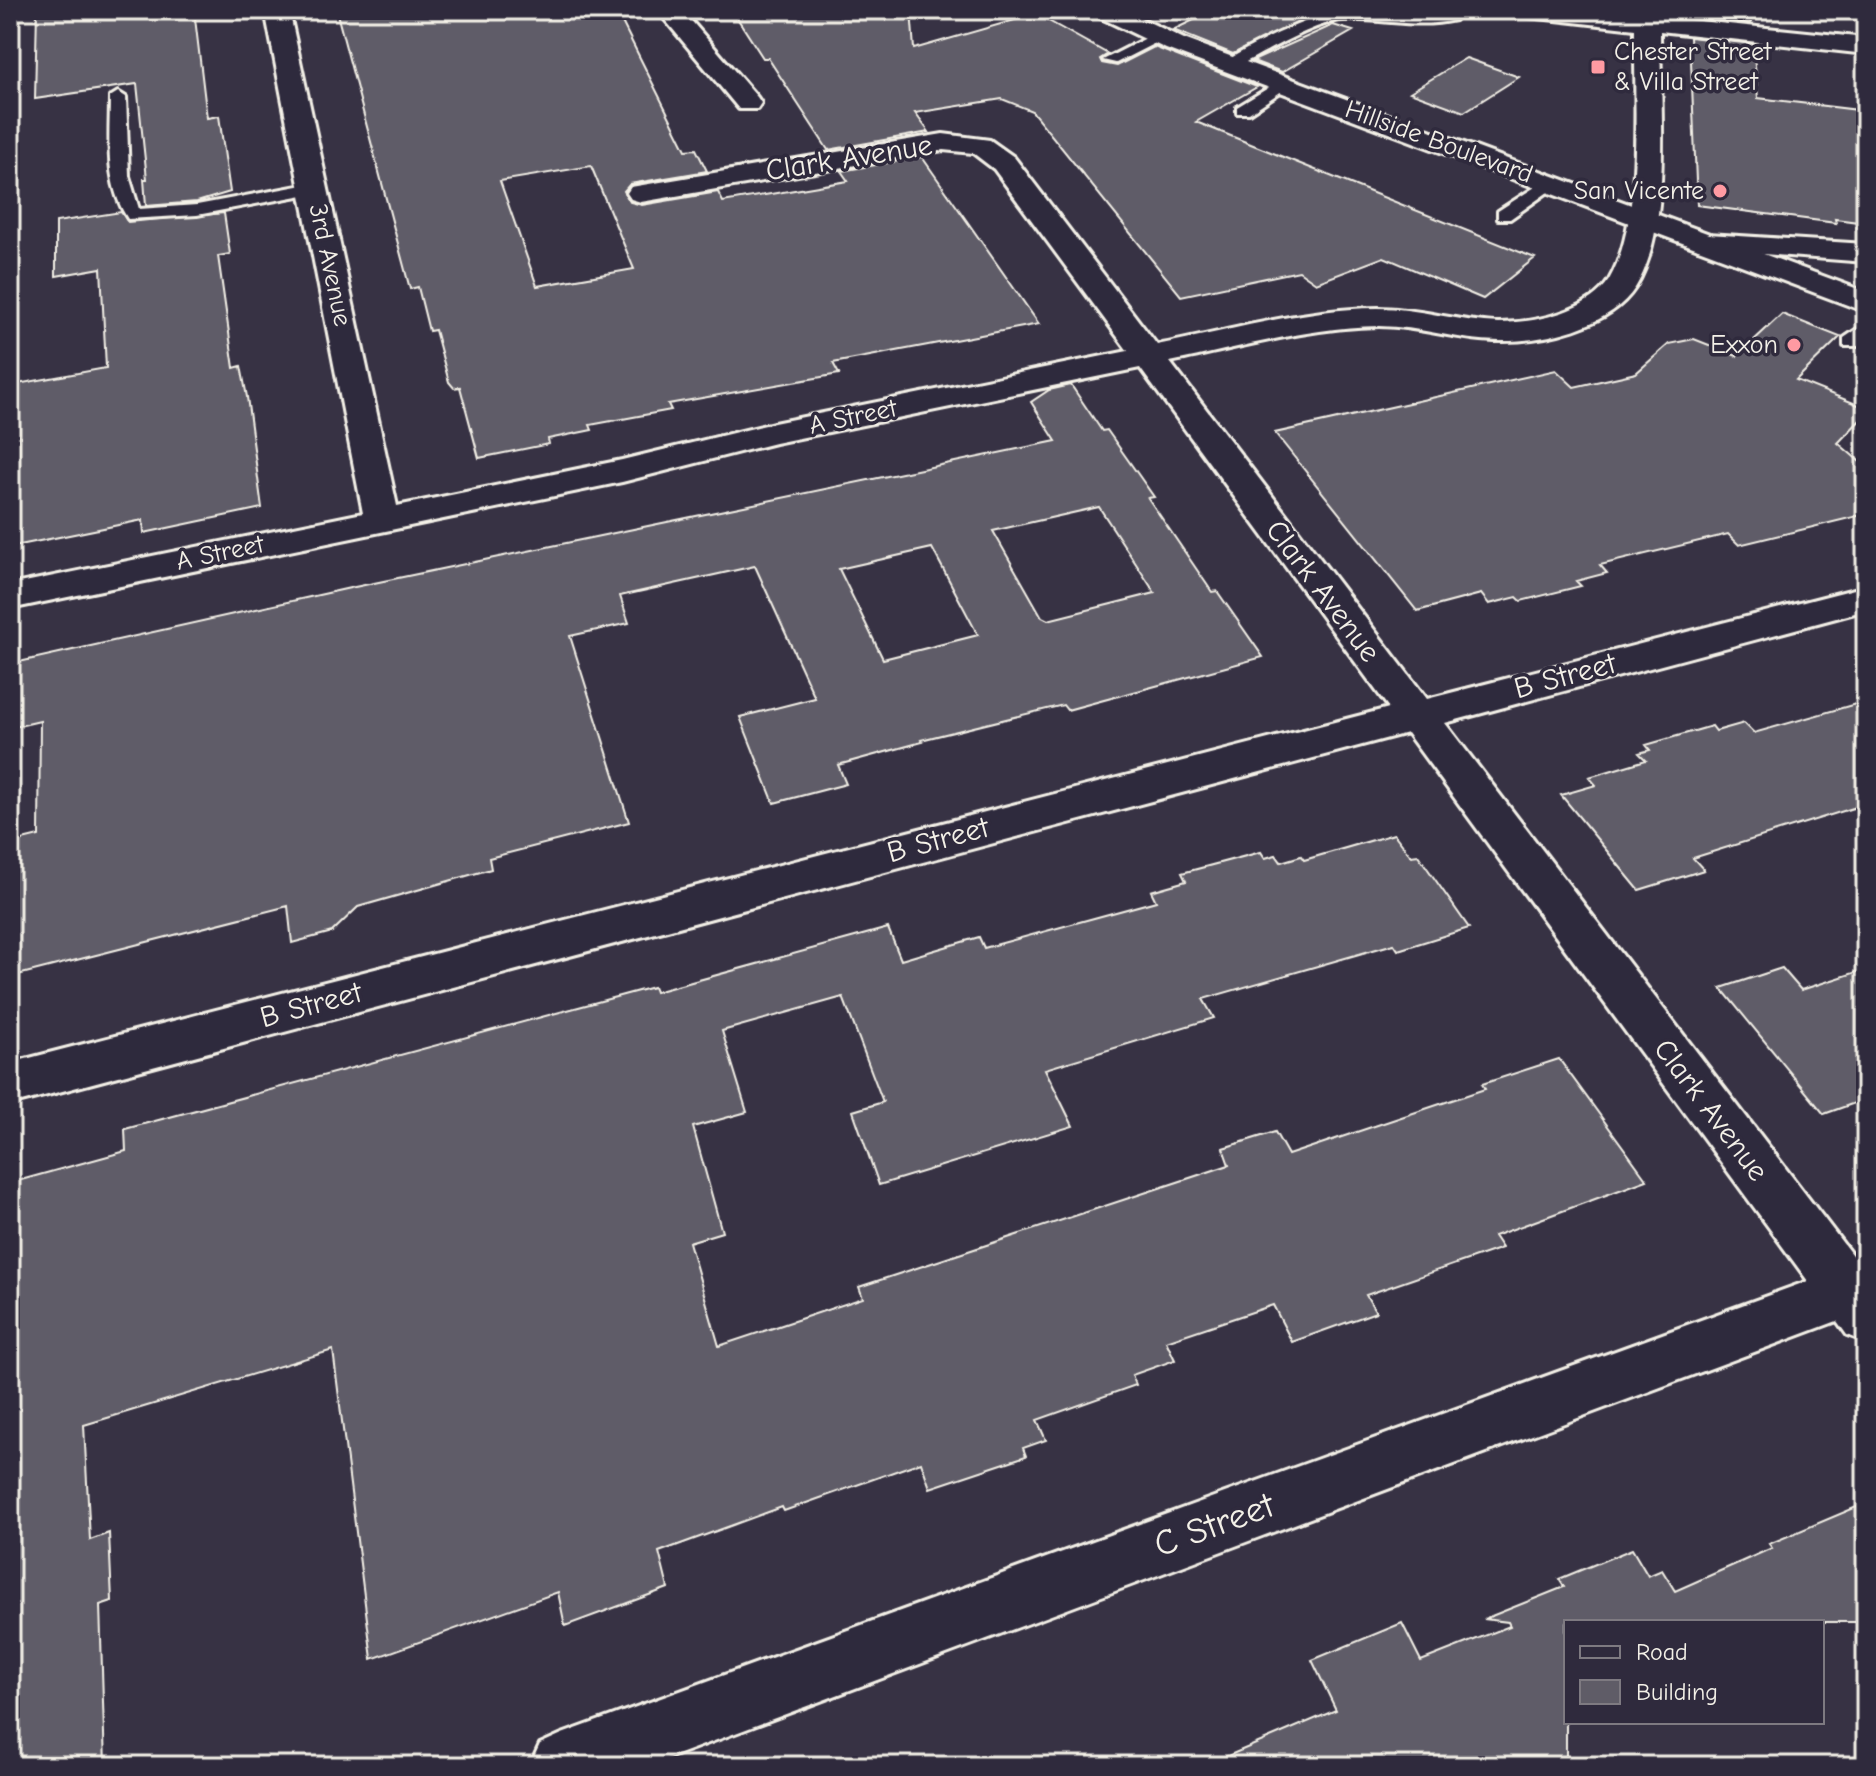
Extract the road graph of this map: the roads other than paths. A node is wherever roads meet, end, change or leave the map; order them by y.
1 (277, 10) edge
2 (669, 10) edge
3 (1104, 10) edge
4 (1452, 10) edge
5 (1529, 10) edge
6 (1648, 16) edge
7 (1158, 36) junction
8 (1866, 46) edge
9 (1111, 60) dead end
10 (1230, 65) junction
11 (1283, 84) junction
12 (118, 97) dead end
13 (748, 103) dead end
14 (1243, 110) dead end
15 (1549, 183) junction
16 (314, 188) junction
17 (641, 193) dead end
18 (1504, 215) dead end
19 (1645, 219) junction
20 (1708, 243) junction
21 (1866, 253) edge
22 (1866, 303) edge
23 (1150, 356) junction
24 (382, 519) junction
25 (10, 597) edge
26 (1866, 598) edge
27 (1416, 715) junction
28 (10, 1084) edge
29 (1860, 1298) edge
30 (562, 1766) edge

1 - 16 street, 3rd Avenue
2 - 13 street
3 - 7 street, Hillside Boulevard
4 - 10 lane
5 - 6 street
6 - 8 street
6 - 19 street, A Street
7 - 9 lane
7 - 10 street, Hillside Boulevard
10 - 11 street, Hillside Boulevard
11 - 14 lane
11 - 15 street, Hillside Boulevard
12 - 16 lane
15 - 18 lane
15 - 19 street, Hillside Boulevard
16 - 24 street, 3rd Avenue
17 - 23 street, Clark Avenue
19 - 20 street, Hillside Boulevard
19 - 23 street, A Street
20 - 21 street
20 - 22 street, Hillside Boulevard
23 - 24 street, A Street
23 - 27 street, Clark Avenue
24 - 25 street, A Street
26 - 27 street, B Street
27 - 28 street, B Street
27 - 29 street, Clark Avenue
29 - 30 street, C Street

